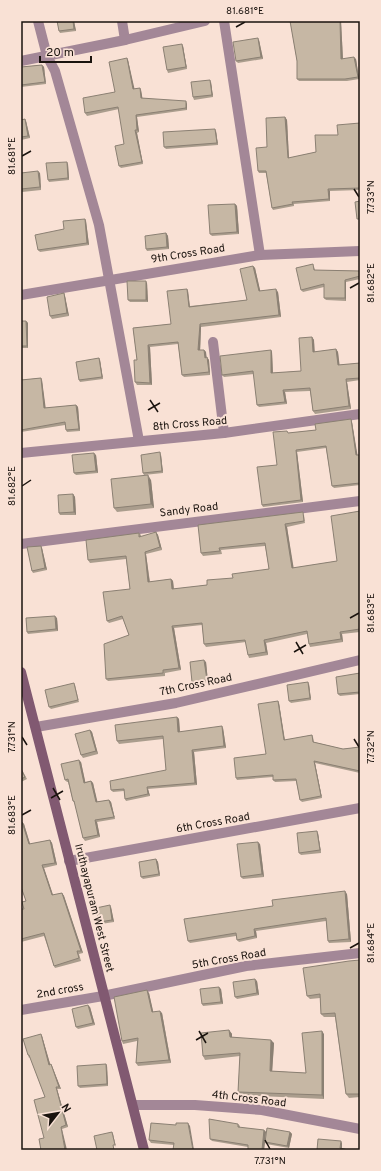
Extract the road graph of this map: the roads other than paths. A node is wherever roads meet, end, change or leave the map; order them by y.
1 (38, 21) edge
2 (122, 21) edge
3 (205, 21) edge
4 (224, 21) edge
5 (124, 40) junction
6 (47, 56) junction
7 (21, 61) edge
8 (360, 251) edge
9 (260, 255) junction
10 (108, 279) junction
11 (21, 294) edge
12 (213, 342) dead end
13 (360, 414) edge
14 (224, 433) junction
15 (139, 441) junction
16 (21, 453) edge
17 (360, 501) edge
18 (21, 544) edge
19 (360, 660) edge
20 (21, 672) edge
21 (36, 727) junction
22 (360, 808) edge
23 (70, 861) junction
24 (360, 953) edge
25 (103, 996) junction
26 (21, 1010) edge
27 (134, 1105) junction
28 (360, 1129) edge
29 (144, 1150) edge

1 - 6 street
2 - 5 street
3 - 5 street
4 - 9 street
5 - 6 street
6 - 7 street
6 - 10 street
8 - 9 street, 9th Cross Road
9 - 10 street, 9th Cross Road
10 - 11 street, 9th Cross Road
10 - 15 street
12 - 14 street
13 - 14 street, 8th Cross Road
14 - 15 street, 8th Cross Road
15 - 16 street, 8th Cross Road
17 - 18 street, Sandy Road
19 - 21 street, 7th Cross Road
20 - 21 main road, Iruthayapuram West Street
21 - 23 main road, Iruthayapuram West Street
22 - 23 street, 6th Cross Road
23 - 25 main road, Iruthayapuram West Street
24 - 25 street, 5th Cross Road
25 - 26 street, 2nd cross
25 - 27 main road, Iruthayapuram West Street
27 - 28 street, 4th Cross Road
27 - 29 main road, Iruthayapuram West Street

